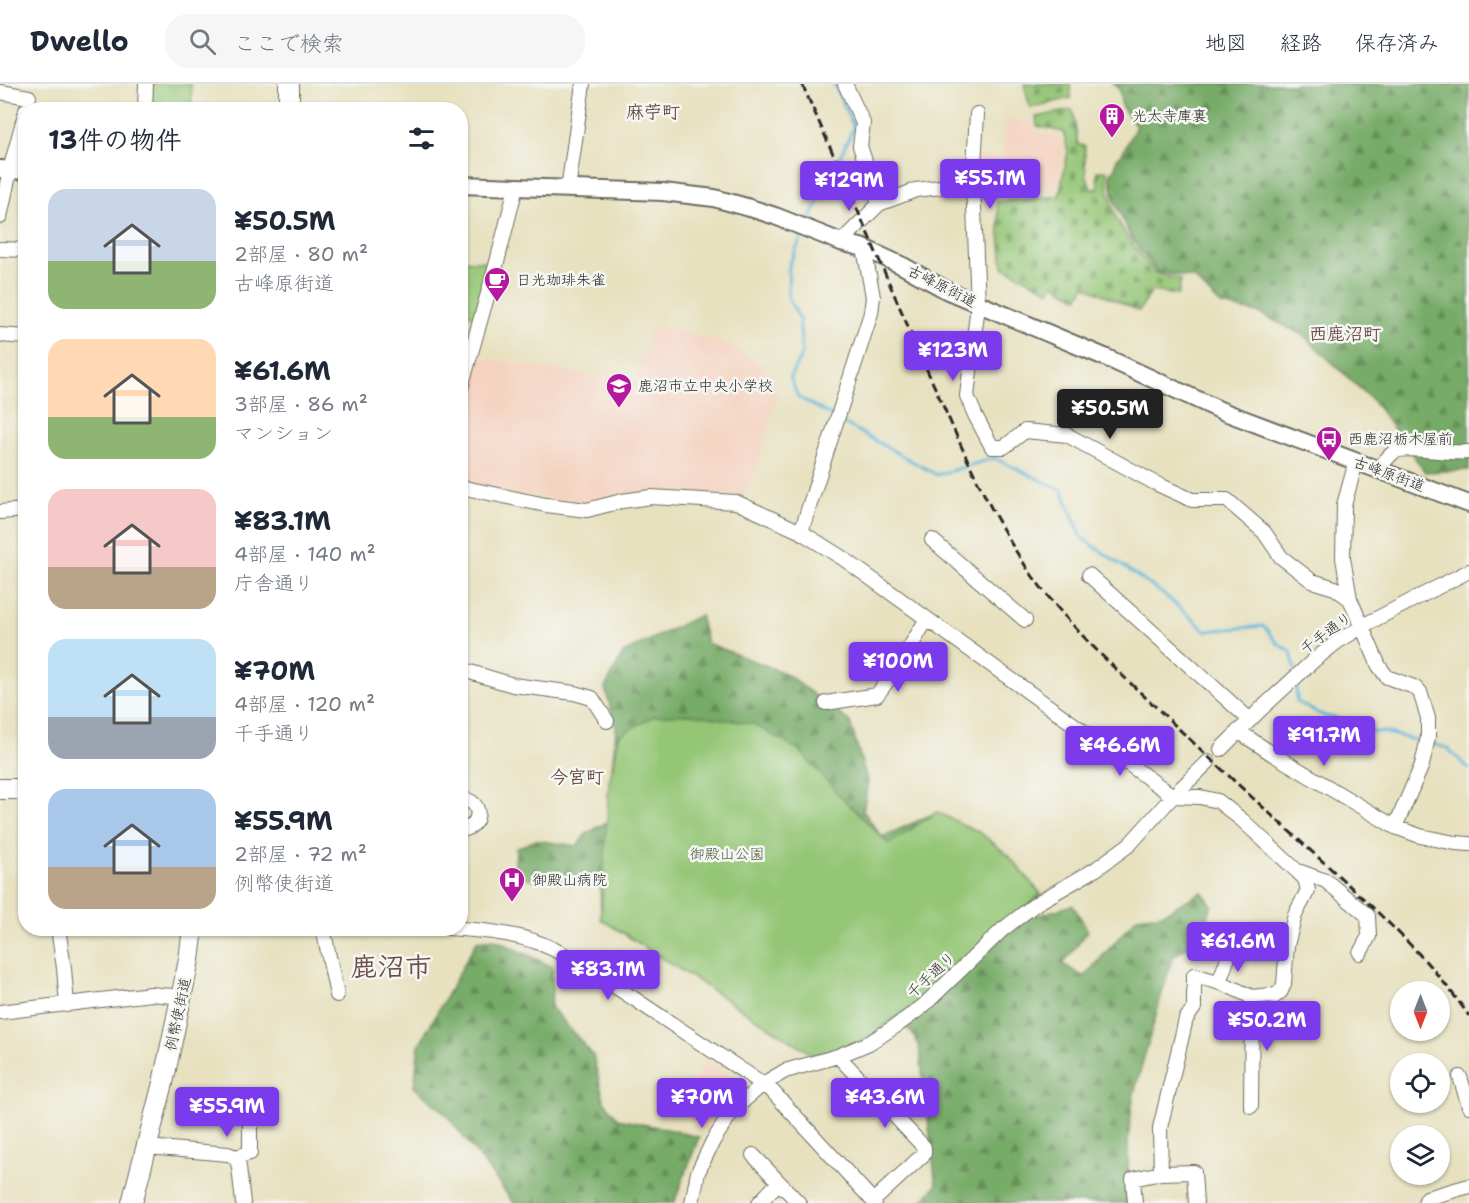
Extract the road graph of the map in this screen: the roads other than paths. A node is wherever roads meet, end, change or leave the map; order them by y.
1 (146, 84) edge
2 (289, 84) edge
3 (583, 84) edge
4 (845, 84) edge
5 (0, 92) edge
6 (28, 100) edge
7 (145, 102) edge
8 (289, 102) edge
9 (977, 114) dead end
10 (18, 144) edge
11 (12, 170) edge
12 (973, 183) junction
13 (468, 185) edge
14 (516, 187) junction
15 (568, 189) junction
16 (879, 204) junction
17 (0, 218) edge
18 (841, 242) junction
19 (864, 248) junction
20 (0, 249) edge
21 (18, 250) edge
22 (978, 305) junction
23 (0, 335) edge
24 (18, 336) edge
25 (468, 363) edge
26 (1469, 452) edge
27 (1356, 462) junction
28 (1378, 470) junction
29 (468, 489) edge
30 (1469, 504) edge
31 (18, 511) edge
32 (0, 512) edge
33 (801, 532) junction
34 (932, 540) dead end
35 (1469, 571) edge
36 (1089, 575) dead end
37 (1350, 599) junction
38 (927, 619) junction
39 (1025, 620) dead end
40 (1361, 628) junction
41 (468, 672) edge
42 (826, 704) dead end
43 (1250, 720) junction
44 (608, 721) dead end
45 (1238, 731) junction
46 (1221, 749) dead end
47 (1208, 762) dead end
48 (0, 789) edge
49 (18, 789) edge
50 (1173, 796) junction
51 (468, 799) edge
52 (1395, 827) junction
53 (468, 828) edge
54 (1469, 844) edge
55 (1296, 870) junction
56 (468, 930) edge
57 (59, 936) edge
58 (193, 936) edge
59 (325, 936) edge
60 (1236, 936) dead end
61 (1360, 953) dead end
62 (1219, 982) junction
63 (337, 995) dead end
64 (182, 997) junction
65 (1252, 997) junction
66 (67, 1005) junction
67 (0, 1012) edge
68 (838, 1056) junction
69 (1460, 1077) dead end
70 (763, 1084) junction
71 (1251, 1106) dead end
72 (1469, 1106) edge
73 (250, 1118) dead end
74 (147, 1147) junction
75 (753, 1155) dead end
76 (236, 1157) junction
77 (1161, 1173) junction
78 (779, 1182) junction
79 (1469, 1186) edge
80 (874, 1202) edge
81 (132, 1203) edge
82 (243, 1203) edge
83 (692, 1203) edge
84 (759, 1203) edge
85 (799, 1203) edge
86 (1136, 1203) edge
87 (1196, 1203) edge
88 (1425, 1203) edge

1 - 7 street
2 - 8 highway
3 - 15 street
4 - 16 street
5 - 6 street
9 - 12 street
10 - 11 street
11 - 17 street
12 - 16 street
12 - 22 street
13 - 14 main road, 古峰原街道
14 - 15 main road, 古峰原街道
14 - 25 street
15 - 18 main road, 古峰原街道
16 - 18 street
18 - 19 main road, 古峰原街道
19 - 22 main road, 古峰原街道
19 - 33 street
20 - 21 street
22 - 27 main road, 古峰原街道
22 - 37 street
23 - 24 street
26 - 28 street
27 - 28 main road, 古峰原街道
27 - 37 street
28 - 30 main road, 古峰原街道
29 - 33 street
31 - 32 street
33 - 38 street
34 - 39 street
35 - 40 street, 千手通り
36 - 43 street
37 - 40 street
38 - 42 street
38 - 50 street
40 - 43 street, 千手通り
40 - 52 street
41 - 44 street
43 - 45 street, 千手通り
45 - 46 street, 千手通り
45 - 52 street
47 - 50 street, 千手通り
48 - 49 highway
50 - 55 street
50 - 68 street, 千手通り
51 - 53 street
52 - 54 street
55 - 61 street
55 - 65 street
56 - 70 street
57 - 66 street
58 - 64 highway, 例幣使街道
59 - 63 street
60 - 62 street
62 - 65 street
62 - 77 street
64 - 66 street
64 - 74 highway, 例幣使街道
65 - 71 street
66 - 67 street
68 - 70 street, 千手通り
68 - 80 street
69 - 72 street
70 - 80 street
70 - 83 street, 千手通り
73 - 76 street
74 - 76 street
74 - 81 highway, 例幣使街道
75 - 78 street
76 - 82 street
77 - 86 street
77 - 87 street
78 - 84 street
78 - 85 street
79 - 88 street

